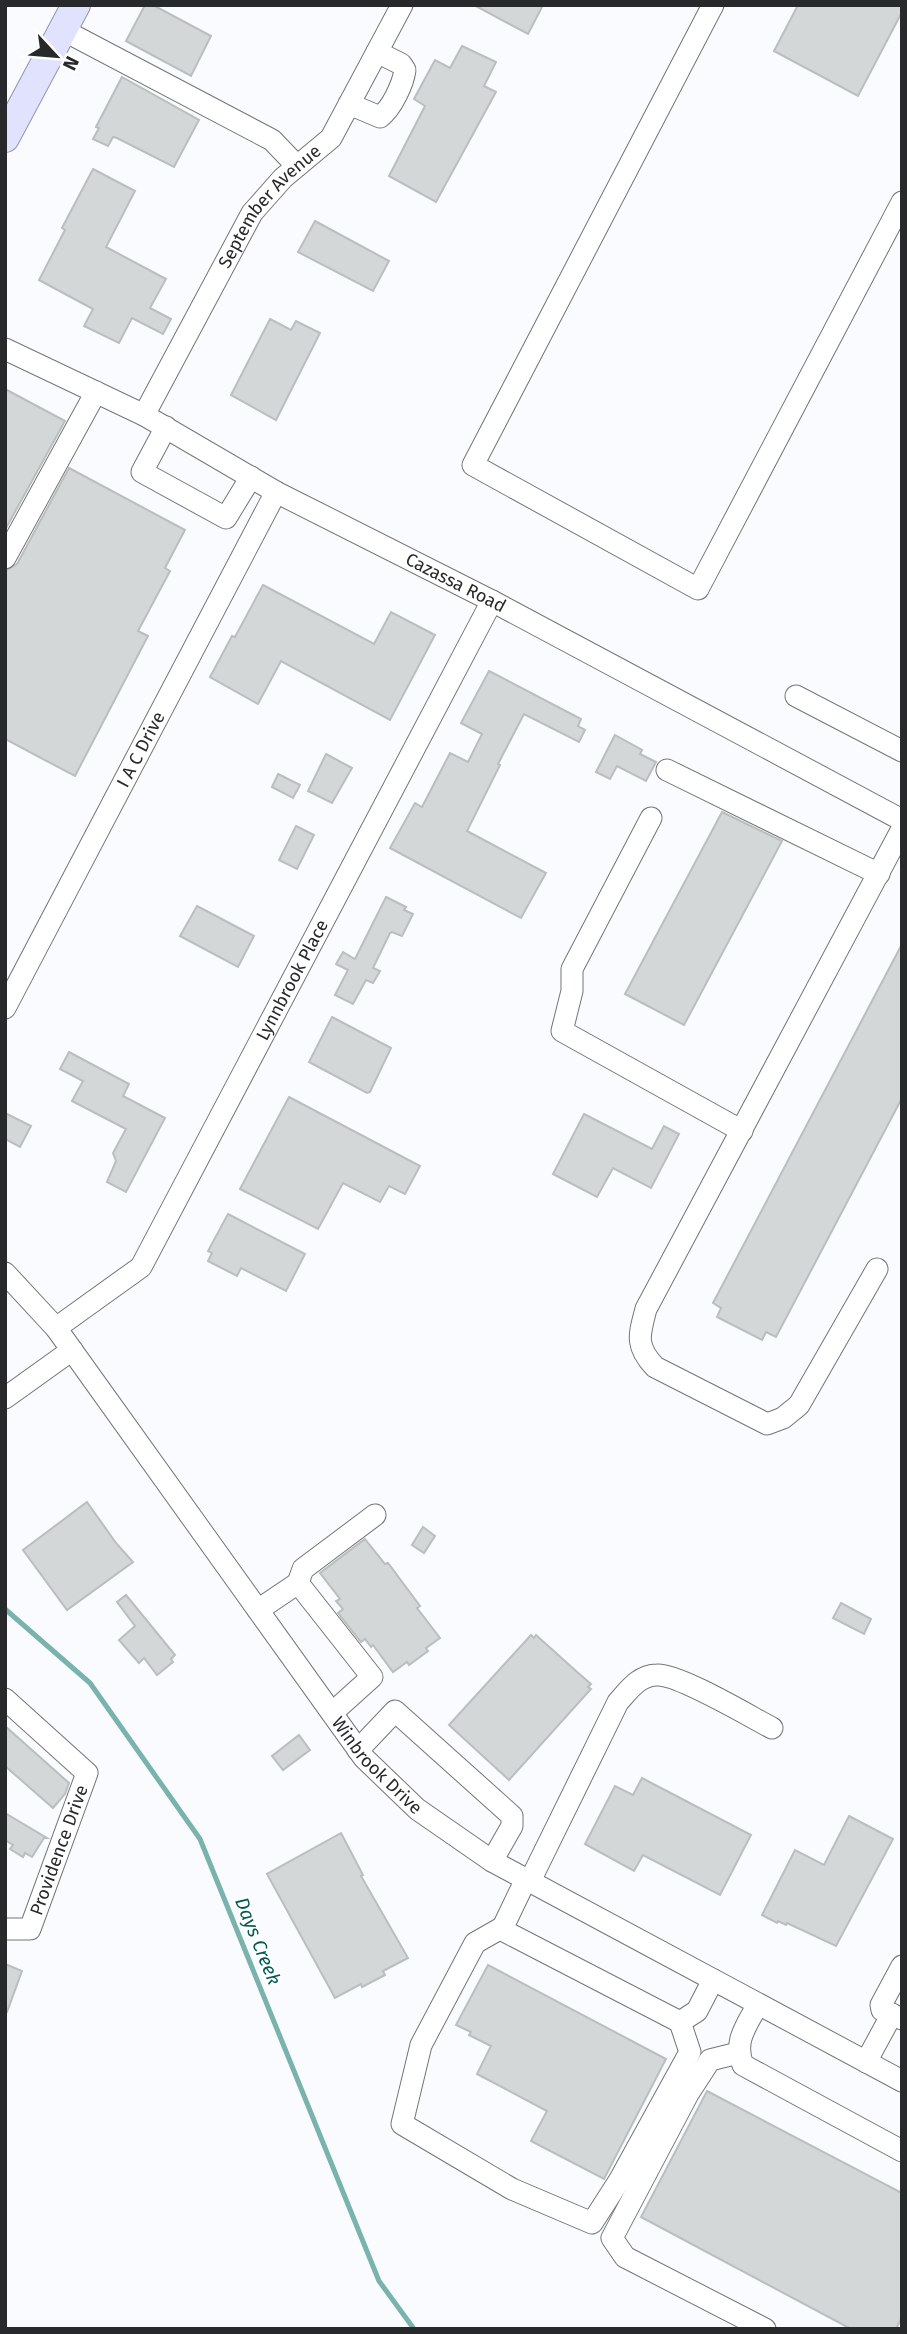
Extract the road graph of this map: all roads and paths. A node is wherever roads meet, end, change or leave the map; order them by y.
1 (402, 5) edge
2 (713, 5) edge
3 (69, 17) edge
4 (377, 52) junction
5 (349, 104) junction
6 (5, 138) edge
7 (298, 166) junction
8 (902, 202) edge
9 (5, 349) edge
10 (96, 392) junction
11 (144, 415) junction
12 (166, 427) junction
13 (251, 477) junction
14 (276, 492) junction
15 (5, 558) edge
16 (492, 601) junction
17 (796, 696) dead end
18 (902, 751) edge
19 (667, 769) dead end
20 (651, 818) dead end
21 (902, 820) edge
22 (902, 829) edge
23 (878, 874) junction
24 (5, 1008) edge
25 (742, 1130) junction
26 (877, 1269) dead end
27 (5, 1273) edge
28 (56, 1328) junction
29 (72, 1350) junction
30 (5, 1398) edge
31 (375, 1515) dead end
32 (298, 1583) junction
33 (258, 1610) junction
34 (5, 1699) edge
35 (332, 1713) junction
36 (772, 1728) dead end
37 (358, 1750) junction
38 (492, 1861) junction
39 (528, 1880) junction
40 (503, 1927) junction
41 (5, 1929) edge
42 (902, 1966) edge
43 (713, 1980) junction
44 (758, 2004) junction
45 (897, 2016) edge
46 (680, 2022) junction
47 (738, 2053) junction
48 (866, 2062) junction
49 (902, 2081) edge
50 (902, 2151) edge
51 (765, 2329) edge

1 - 4 street, September Avenue
2 - 8 street
3 - 6 main road
3 - 7 street
4 - 5 street, September Avenue
4 - 5 street
5 - 7 street, September Avenue
7 - 11 street, September Avenue
9 - 10 street, Cazassa Road
10 - 11 street, Cazassa Road
10 - 15 street
11 - 12 street, Cazassa Road
12 - 13 street, Cazassa Road
12 - 13 street
13 - 14 street, Cazassa Road
14 - 16 street, Cazassa Road
14 - 24 street, I A C Drive
16 - 21 street, Cazassa Road
16 - 28 street, Lynnbrook Place
17 - 18 street
19 - 23 street
20 - 25 street
22 - 23 street
23 - 25 street
25 - 26 street
27 - 28 street, Winbrook Drive
28 - 29 street, Winbrook Drive
29 - 30 street
29 - 33 street, Winbrook Drive
31 - 32 street
32 - 33 street
32 - 35 street
33 - 35 street, Winbrook Drive
34 - 41 street, Providence Drive
35 - 37 street, Winbrook Drive
36 - 39 street
37 - 38 street, Winbrook Drive
37 - 38 street
38 - 39 street, Winbrook Drive
39 - 40 street
39 - 43 street, Winbrook Drive
40 - 46 street
40 - 46 street
42 - 45 street
43 - 44 street, Winbrook Drive
43 - 46 street
44 - 47 street
44 - 48 street, Winbrook Drive
45 - 48 street
47 - 50 street
47 - 51 street
48 - 49 street, Winbrook Drive

